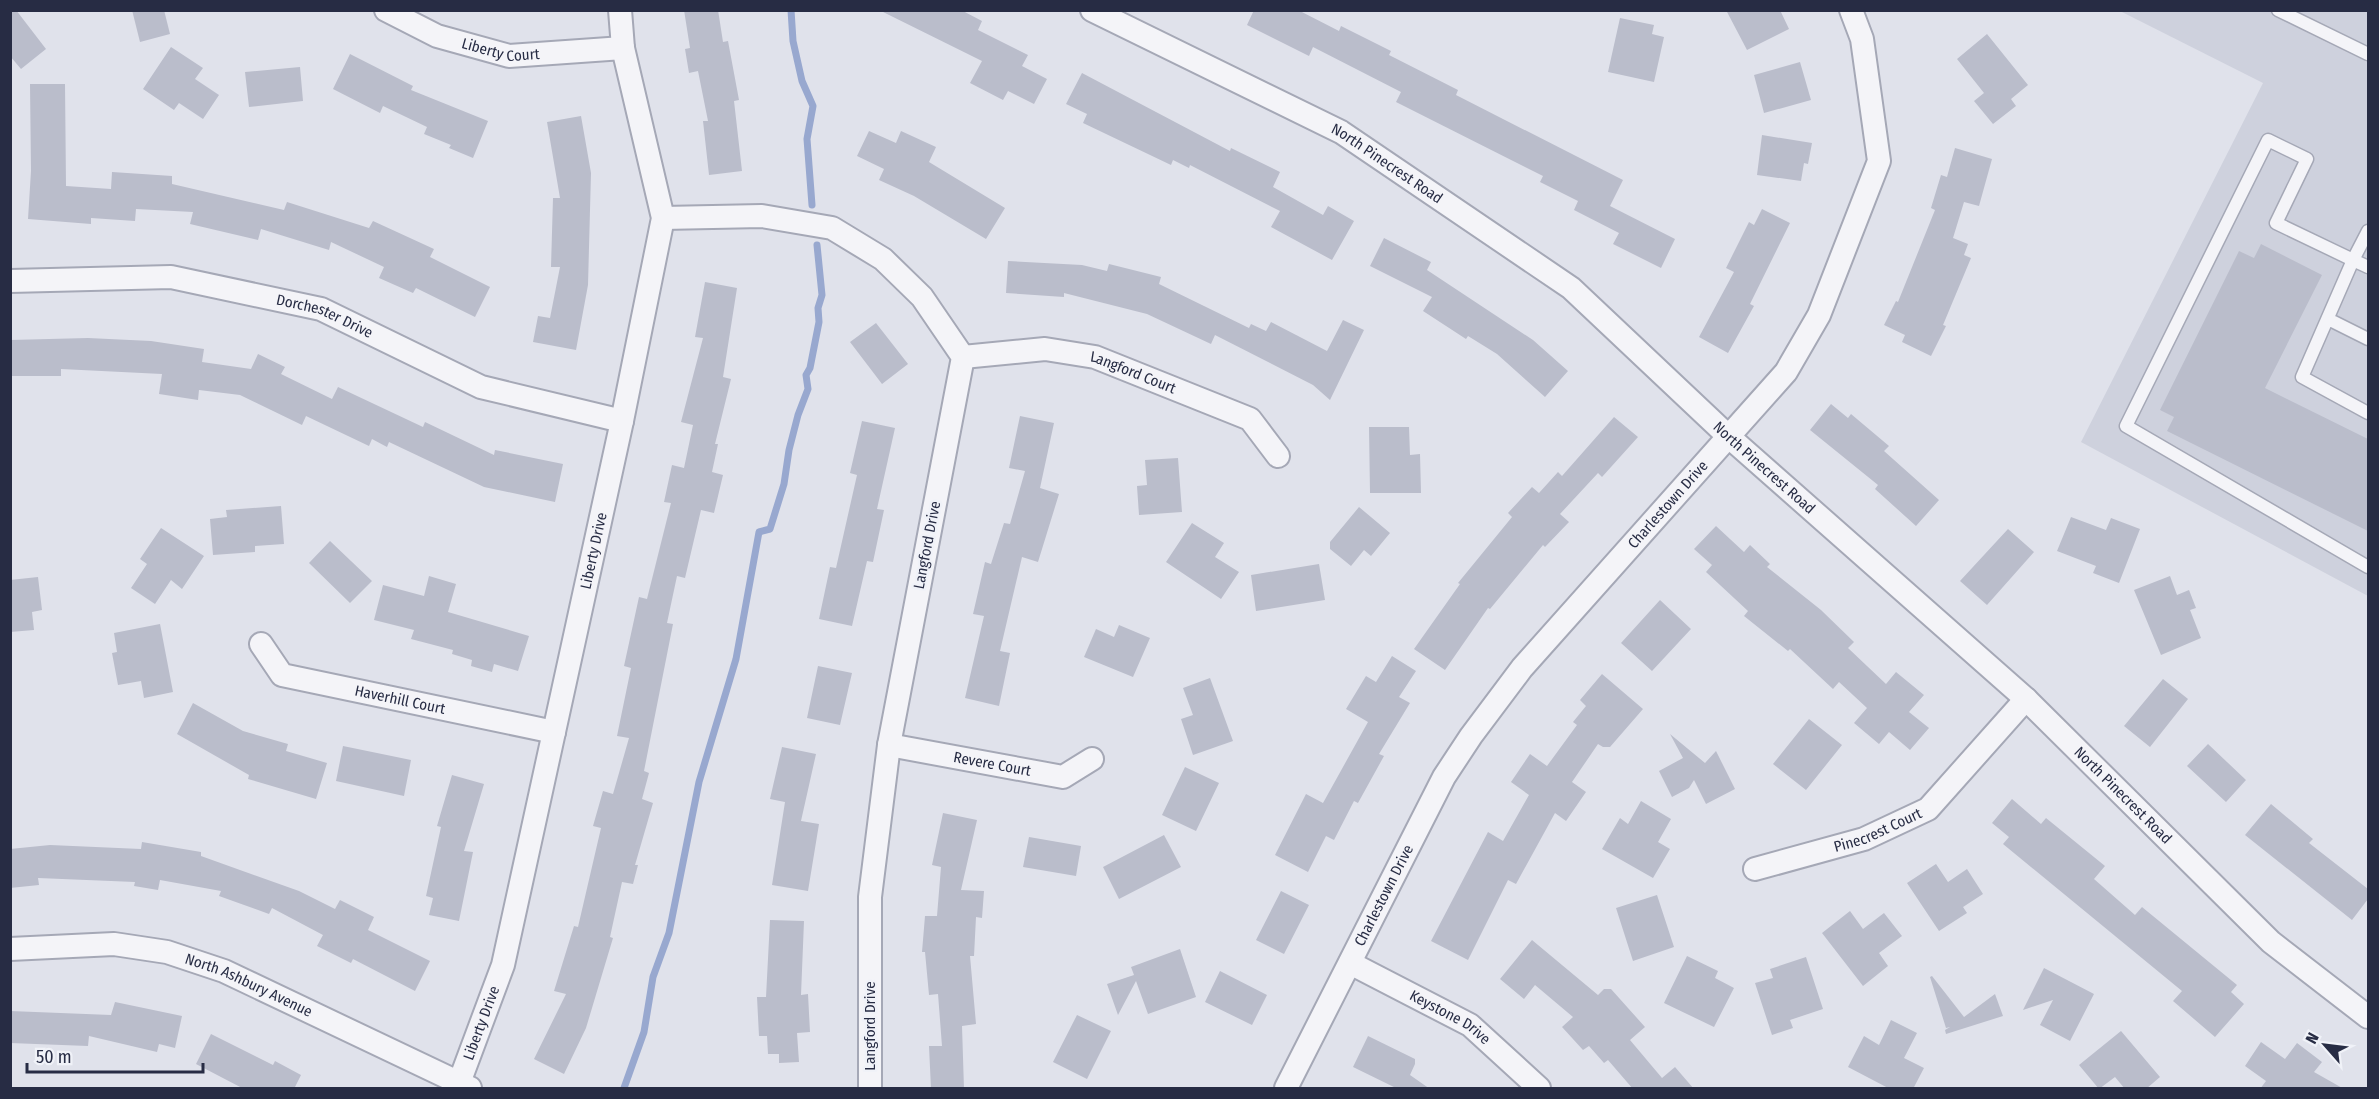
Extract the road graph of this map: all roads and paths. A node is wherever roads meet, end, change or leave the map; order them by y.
1 (386, 10) edge
2 (620, 10) edge
3 (1092, 10) edge
4 (1851, 10) edge
5 (2278, 10) edge
6 (624, 48) junction
7 (2368, 54) edge
8 (663, 218) junction
9 (2368, 231) edge
10 (2354, 260) junction
11 (2368, 267) edge
12 (10, 281) edge
13 (2328, 318) junction
14 (2368, 339) edge
15 (963, 357) junction
16 (2368, 413) edge
17 (622, 421) junction
18 (1728, 436) junction
19 (1278, 456) dead end
20 (2368, 567) edge
21 (261, 644) dead end
22 (2026, 699) junction
23 (554, 732) junction
24 (889, 745) junction
25 (1092, 759) dead end
26 (1755, 869) dead end
27 (10, 949) edge
28 (1350, 963) junction
29 (2368, 1017) edge
30 (465, 1086) edge
31 (870, 1089) edge
32 (1286, 1089) edge
33 (1539, 1089) edge

1 - 6 street, Liberty Court
2 - 6 street, Liberty Drive
3 - 18 street, North Pinecrest Road
4 - 18 street, Charlestown Drive
5 - 7 lane
6 - 8 street, Liberty Drive
8 - 15 street
8 - 17 street, Liberty Drive
9 - 10 lane
10 - 11 lane
10 - 13 lane
10 - 20 lane
12 - 17 street, Dorchester Drive
13 - 14 lane
13 - 16 lane
15 - 19 street, Langford Court
15 - 24 street, Langford Drive
17 - 23 street, Liberty Drive
18 - 22 street, North Pinecrest Road
18 - 28 street, Charlestown Drive
21 - 23 street, Haverhill Court
22 - 26 street, Pinecrest Court
22 - 29 street, North Pinecrest Road
23 - 30 street, Liberty Drive
24 - 25 street, Revere Court
24 - 31 street, Langford Drive
27 - 30 street, North Ashbury Avenue
28 - 32 street, Charlestown Drive
28 - 33 street, Keystone Drive

